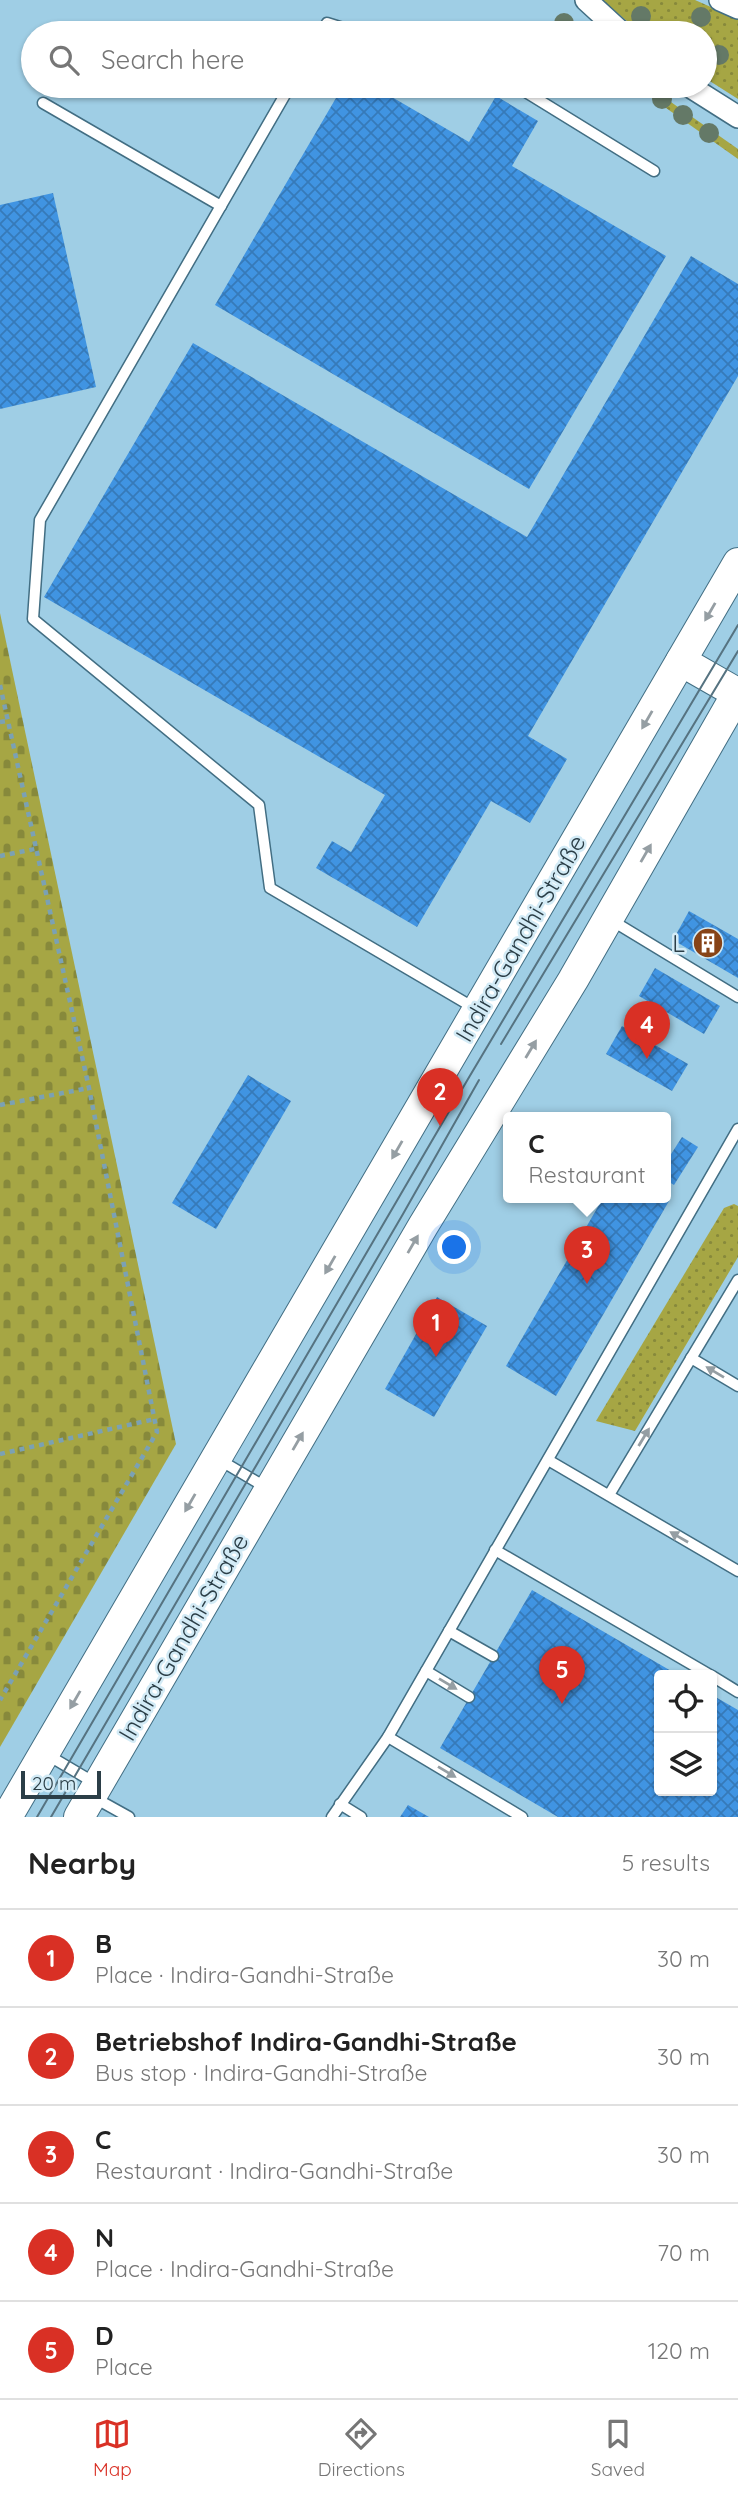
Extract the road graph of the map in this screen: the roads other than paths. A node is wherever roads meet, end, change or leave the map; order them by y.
1 (586, 0) edge
2 (720, 0) edge
3 (738, 8) edge
4 (609, 21) edge
5 (283, 98) edge
6 (535, 98) edge
7 (709, 98) edge
8 (43, 103) dead end
9 (738, 117) edge
10 (654, 171) dead end
11 (221, 206) junction
12 (738, 562) edge
13 (681, 661) junction
14 (738, 693) edge
15 (608, 919) junction
16 (738, 997) edge
17 (478, 1010) junction
18 (738, 1129) edge
19 (734, 1144) edge
20 (738, 1280) edge
21 (691, 1358) junction
22 (738, 1386) edge
23 (216, 1458) junction
24 (548, 1460) junction
25 (270, 1490) junction
26 (609, 1495) junction
27 (495, 1550) junction
28 (738, 1571) edge
29 (449, 1631) junction
30 (493, 1656) dead end
31 (701, 1670) edge
32 (426, 1671) junction
33 (717, 1680) edge
34 (738, 1692) edge
35 (469, 1697) dead end
36 (388, 1737) junction
37 (44, 1753) junction
38 (89, 1799) edge
39 (340, 1804) junction
40 (7, 1817) edge
41 (129, 1817) edge
42 (332, 1817) edge
43 (361, 1817) edge
44 (522, 1817) edge

1 - 4 street
2 - 3 street
5 - 11 lane
6 - 10 lane
7 - 9 street
8 - 11 lane
11 - 17 lane
12 -> 13 main road, Indira-Gandhi-Straße
13 - 14 main road
13 -> 17 main road, Indira-Gandhi-Straße
15 -> 14 main road, Indira-Gandhi-Straße
15 - 16 lane
25 -> 15 main road, Indira-Gandhi-Straße
17 -> 23 main road, Indira-Gandhi-Straße
18 - 19 lane
19 - 24 lane
20 - 21 lane
22 -> 21 lane
26 -> 21 lane
23 - 25 lane
23 -> 37 main road, Indira-Gandhi-Straße
24 - 26 lane
24 - 27 lane
25 - 38 main road, Indira-Gandhi-Straße
28 -> 26 lane
27 - 29 lane
27 - 31 lane
29 - 30 lane
29 - 32 lane
32 -> 35 lane
32 - 36 lane
33 - 34 lane
36 - 39 lane
36 -> 44 lane
37 - 38 lane
37 - 40 main road, Indira-Gandhi-Straße
38 - 41 lane
39 - 42 lane
39 - 43 lane

